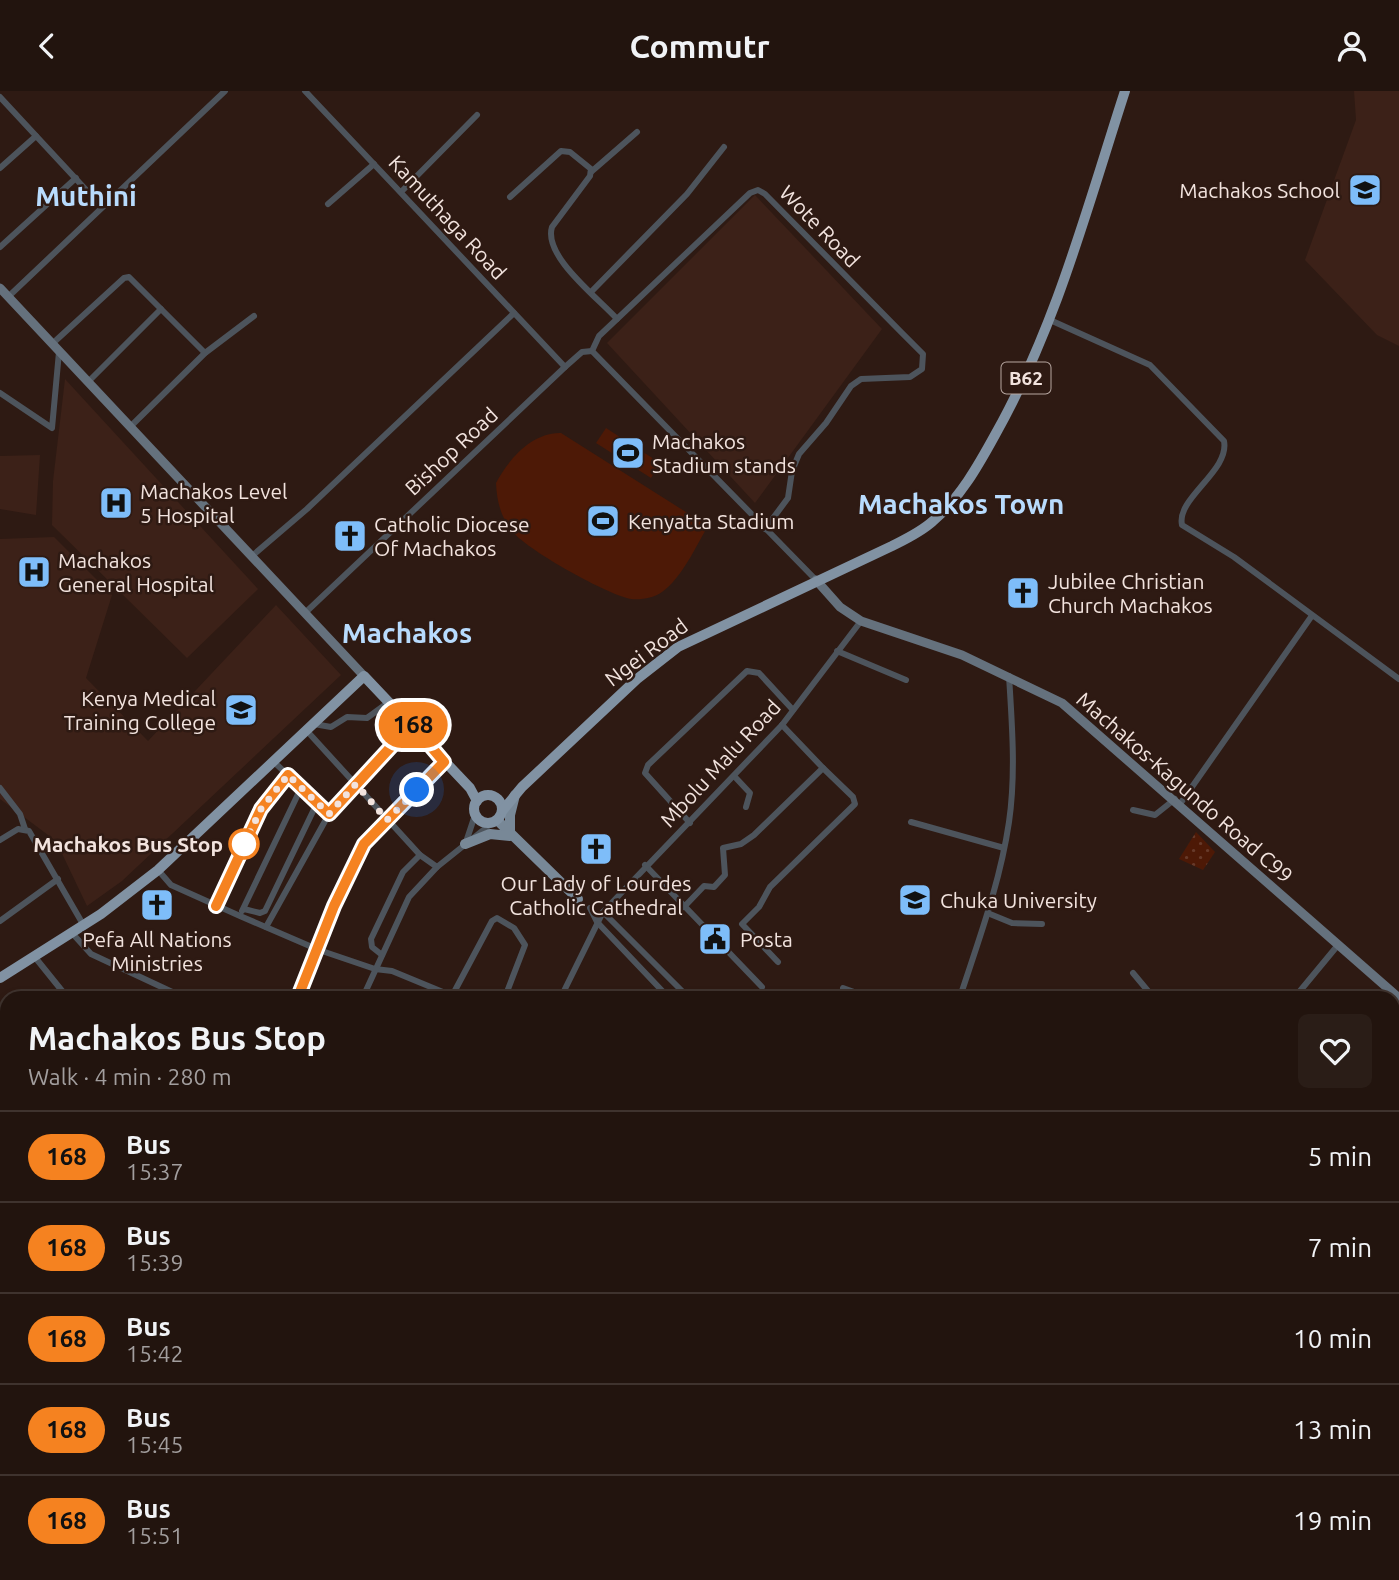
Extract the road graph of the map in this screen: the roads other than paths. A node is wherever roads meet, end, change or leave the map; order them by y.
1 (225, 91) edge
2 (305, 91) edge
3 (1125, 91) edge
4 (0, 97) edge
5 (477, 115) dead end
6 (638, 132) dead end
7 (36, 136) junction
8 (724, 147) dead end
9 (374, 164) junction
10 (0, 168) edge
11 (592, 172) junction
12 (76, 178) junction
13 (401, 192) junction
14 (510, 197) dead end
15 (328, 204) dead end
16 (102, 207) junction
17 (0, 247) edge
18 (0, 288) edge
19 (592, 291) junction
20 (9, 297) junction
21 (161, 309) junction
22 (514, 313) junction
23 (254, 316) dead end
24 (617, 319) junction
25 (1050, 320) junction
26 (56, 348) junction
27 (592, 351) junction
28 (205, 353) junction
29 (565, 367) junction
30 (88, 383) junction
31 (0, 393) edge
32 (130, 427) junction
33 (765, 529) junction
34 (252, 556) junction
35 (816, 580) junction
36 (306, 612) junction
37 (1311, 617) junction
38 (861, 621) junction
39 (837, 651) junction
40 (364, 676) junction
41 (1009, 676) junction
42 (1399, 679) edge
43 (906, 680) dead end
44 (389, 702) junction
45 (793, 710) junction
46 (412, 724) junction
47 (782, 726) junction
48 (310, 728) junction
49 (273, 761) junction
50 (444, 762) junction
51 (823, 768) junction
52 (288, 775) junction
53 (734, 777) junction
54 (356, 784) junction
55 (300, 788) junction
56 (0, 789) edge
57 (519, 791) junction
58 (484, 796) junction
59 (1178, 801) junction
60 (317, 803) junction
61 (746, 807) dead end
62 (503, 810) junction
63 (1133, 810) dead end
64 (329, 814) junction
65 (475, 815) junction
66 (387, 820) junction
67 (494, 822) junction
68 (911, 822) dead end
69 (690, 823) junction
70 (25, 829) junction
71 (510, 836) junction
72 (0, 840) edge
73 (465, 844) junction
74 (1004, 848) junction
75 (420, 855) junction
76 (645, 865) junction
77 (437, 867) junction
78 (158, 870) junction
79 (58, 879) junction
80 (578, 899) joint
81 (216, 906) junction
82 (684, 907) junction
83 (590, 908) junction
84 (244, 909) junction
85 (603, 912) junction
86 (990, 914) junction
87 (240, 916) junction
88 (0, 922) edge
89 (597, 922) junction
90 (1042, 924) dead end
91 (84, 926) junction
92 (266, 927) junction
93 (71, 932) junction
94 (1338, 945) junction
95 (319, 950) junction
96 (382, 955) junction
97 (34, 956) junction
98 (778, 962) dead end
99 (376, 969) junction
100 (1133, 973) dead end
101 (0, 978) edge
102 (762, 987) dead end
103 (843, 988) dead end
104 (62, 991) edge
105 (170, 991) edge
106 (301, 991) edge
107 (366, 991) edge
108 (439, 991) edge
109 (456, 991) edge
110 (507, 991) edge
111 (564, 991) edge
112 (662, 991) edge
113 (682, 991) edge
114 (851, 991) edge
115 (962, 991) edge
116 (1148, 991) edge
117 (1300, 991) edge
118 (1391, 991) edge

1 - 16 street
2 - 9 street, Kamuthaga Road
3 - 25 highway, B62
4 - 7 street
5 - 13 street
6 - 11 street
7 - 10 street
7 - 12 street
8 - 19 street
9 - 13 street, Kamuthaga Road
9 - 15 street
11 - 14 street
11 - 19 street
12 - 16 street
12 - 17 street
13 - 22 street, Kamuthaga Road
16 - 20 street
18 - 20 main road
19 - 24 street
20 - 26 main road
21 - 26 street
21 - 28 street
21 - 30 street
22 - 29 street, Kamuthaga Road
22 - 34 street
23 - 28 street
24 - 27 street, Wote Road
24 - 33 street, Wote Road
25 - 35 highway, B62
25 - 37 street
26 - 30 main road
26 - 31 street
27 - 29 street, Bishop Road
27 - 33 street
28 - 32 street
29 - 36 street, Bishop Road
30 - 32 main road
32 - 34 main road
33 - 35 street
34 - 36 main road
35 - 38 main road, Machakos-Kagundo Road C99
35 - 57 highway, Ngei Road / B62
36 - 40 main road
37 - 42 street
37 - 59 street
38 - 39 street, Mbolu Malu Road
38 - 41 main road, Machakos-Kagundo Road C99
39 - 43 street
39 - 45 street, Mbolu Malu Road
40 - 44 highway
40 - 48 highway
41 - 59 main road, Machakos-Kagundo Road C99
41 - 74 street
44 - 46 highway
44 - 48 street
45 - 47 street, Mbolu Malu Road
45 - 69 street
46 - 50 highway
46 - 54 street
47 - 51 street
47 - 53 street, Mbolu Malu Road
48 - 49 highway
48 - 54 street
49 - 52 street
49 - 78 highway
50 - 58 highway
50 - 66 street
51 - 82 street
51 - 98 street
52 - 55 street
52 - 81 street
53 - 61 street
53 - 69 street, Mbolu Malu Road
54 - 64 street
54 - 66 street
55 - 60 street
55 - 84 street
56 - 70 street
57 - 58 highway
57 - 62 highway, B62
57 - 71 main road
58 - 62 highway
58 - 65 highway
59 - 63 street
59 - 94 main road, Machakos-Kagundo Road C99
60 - 64 street
60 - 84 street
62 - 67 highway, B62
64 - 92 street
65 - 67 highway
65 - 73 street
66 - 75 street
66 - 95 street
67 - 71 main road
67 - 73 street
68 - 74 street
69 - 76 street, Mbolu Malu Road
70 - 72 street
70 - 79 street
71 - 73 main road
71 - 80 main road
73 - 77 street
74 - 86 street
75 - 77 street
75 - 96 street
76 - 82 street
76 - 85 street, Mbolu Malu Road
77 - 96 street
78 - 81 street
78 - 91 highway
79 - 88 street
79 - 91 street
80 - 83 street
81 - 87 street
82 - 102 street
83 - 85 street
83 - 89 street
84 - 87 street
85 - 89 street, Mbolu Malu Road
85 - 113 street
86 - 90 street
86 - 115 street
87 - 92 street
89 - 111 street, Mbolu Malu Road
89 - 112 street
91 - 93 highway
92 - 95 street
93 - 97 highway
93 - 105 street
94 - 117 street
94 - 118 main road, Machakos-Kagundo Road C99
95 - 99 street
95 - 106 street
96 - 99 street
97 - 101 highway
97 - 104 street
99 - 107 street
99 - 108 street
100 - 116 street
103 - 114 street
109 - 110 street

